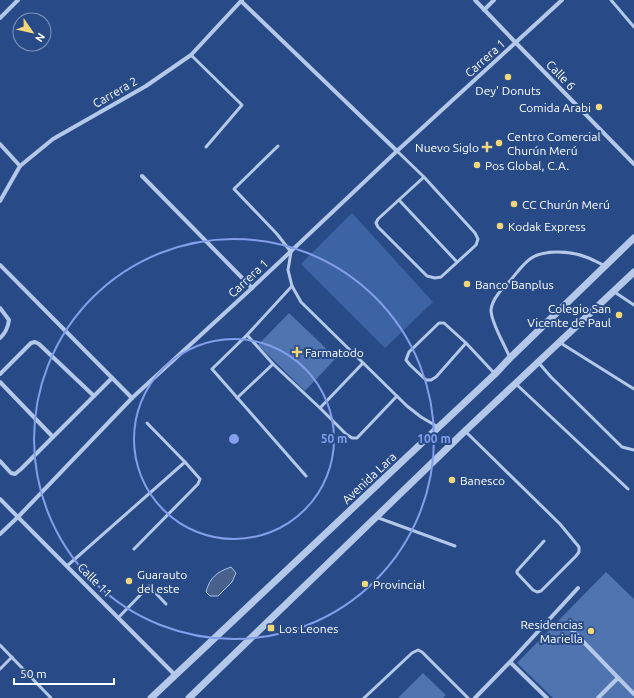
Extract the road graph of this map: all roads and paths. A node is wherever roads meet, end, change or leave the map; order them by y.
1 (18, 0) edge
2 (241, 0) edge
3 (476, 0) edge
4 (494, 0) edge
5 (562, 0) edge
6 (611, 0) edge
7 (484, 10) junction
8 (0, 18) edge
9 (634, 27) edge
10 (516, 43) junction
11 (191, 55) junction
12 (0, 144) edge
13 (278, 146) dead end
14 (206, 148) dead end
15 (397, 151) junction
16 (634, 164) edge
17 (20, 166) junction
18 (142, 176) dead end
19 (424, 178) junction
20 (399, 200) junction
21 (0, 201) edge
22 (634, 238) edge
23 (291, 252) junction
24 (458, 262) junction
25 (0, 266) edge
26 (605, 266) junction
27 (634, 272) edge
28 (292, 286) junction
29 (252, 288) junction
30 (613, 291) junction
31 (634, 305) edge
32 (0, 308) edge
33 (247, 335) junction
34 (0, 338) edge
35 (559, 342) junction
36 (466, 343) junction
37 (510, 358) junction
38 (538, 362) junction
39 (363, 363) junction
40 (272, 364) junction
41 (0, 374) edge
42 (495, 374) junction
43 (112, 378) junction
44 (0, 382) edge
45 (516, 384) junction
46 (634, 389) edge
47 (94, 396) junction
48 (397, 396) junction
49 (132, 398) junction
50 (237, 398) junction
51 (320, 408) junction
52 (147, 423) dead end
53 (438, 427) junction
54 (465, 431) junction
55 (53, 437) junction
56 (634, 450) edge
57 (0, 461) edge
58 (185, 462) junction
59 (306, 476) dead end
60 (628, 489) dead end
61 (0, 499) edge
62 (18, 517) junction
63 (376, 517) junction
64 (0, 534) edge
65 (544, 541) dead end
66 (455, 546) dead end
67 (134, 549) dead end
68 (67, 566) junction
69 (578, 588) dead end
70 (166, 604) dead end
71 (118, 618) junction
72 (570, 627) dead end
73 (0, 645) edge
74 (12, 658) junction
75 (510, 662) junction
76 (0, 669) edge
77 (175, 675) junction
78 (618, 678) junction
79 (634, 694) edge
80 (51, 698) edge
81 (151, 698) edge
82 (189, 698) edge
83 (364, 698) edge
84 (468, 698) edge
85 (475, 698) edge
86 (547, 698) edge
87 (598, 698) edge

1 - 8 street
2 - 11 street, Carrera 2
2 - 15 street
3 - 7 street, Calle 6
4 - 7 street
5 - 10 street, Carrera 1
6 - 9 lane
7 - 10 street, Calle 6
10 - 15 street, Carrera 1
10 - 16 street, Calle 6
11 - 14 lane
11 - 17 street, Carrera 2
12 - 17 street
13 - 23 lane
15 - 19 lane
15 - 23 street, Carrera 1
17 - 21 street, Carrera 2
18 - 29 street
19 - 20 lane
19 - 24 lane
20 - 24 lane
20 - 24 lane
22 - 26 street, Avenida Lara
23 - 28 lane
23 - 29 street, Carrera 1
25 - 43 street
26 - 37 street, Avenida Lara
26 - 37 lane
27 - 30 street
28 - 33 lane
28 - 39 lane
29 - 49 street, Carrera 1
30 - 31 lane
30 - 35 street
32 - 34 street
33 - 40 lane
33 - 50 lane
35 - 38 street
35 - 46 lane
36 - 36 lane
36 - 42 lane
37 - 42 street, Avenida Lara
38 - 45 street
38 - 56 lane
39 - 48 lane
39 - 51 lane
40 - 50 lane
40 - 51 lane
41 - 47 street
42 - 53 street, Avenida Lara
43 - 47 street
43 - 49 street
44 - 55 street
45 - 54 street
45 - 60 lane
47 - 55 street
48 - 51 lane
48 - 53 lane
49 - 62 street, Carrera 1
50 - 59 lane
52 - 58 lane
53 - 77 street, Avenida Lara
54 - 63 street
54 - 65 lane
55 - 57 street
58 - 67 lane
58 - 68 lane
61 - 62 street, Calle 11
62 - 64 street, Carrera 1
62 - 68 street, Calle 11
63 - 66 lane
63 - 82 street
68 - 71 street, Calle 11
69 - 75 street
70 - 71 lane
71 - 77 street, Calle 11
72 - 78 street
73 - 74 lane
74 - 76 lane
74 - 80 lane
75 - 85 street
75 - 86 street
77 - 81 street, Avenida Lara
78 - 79 street
78 - 87 street
83 - 84 lane

